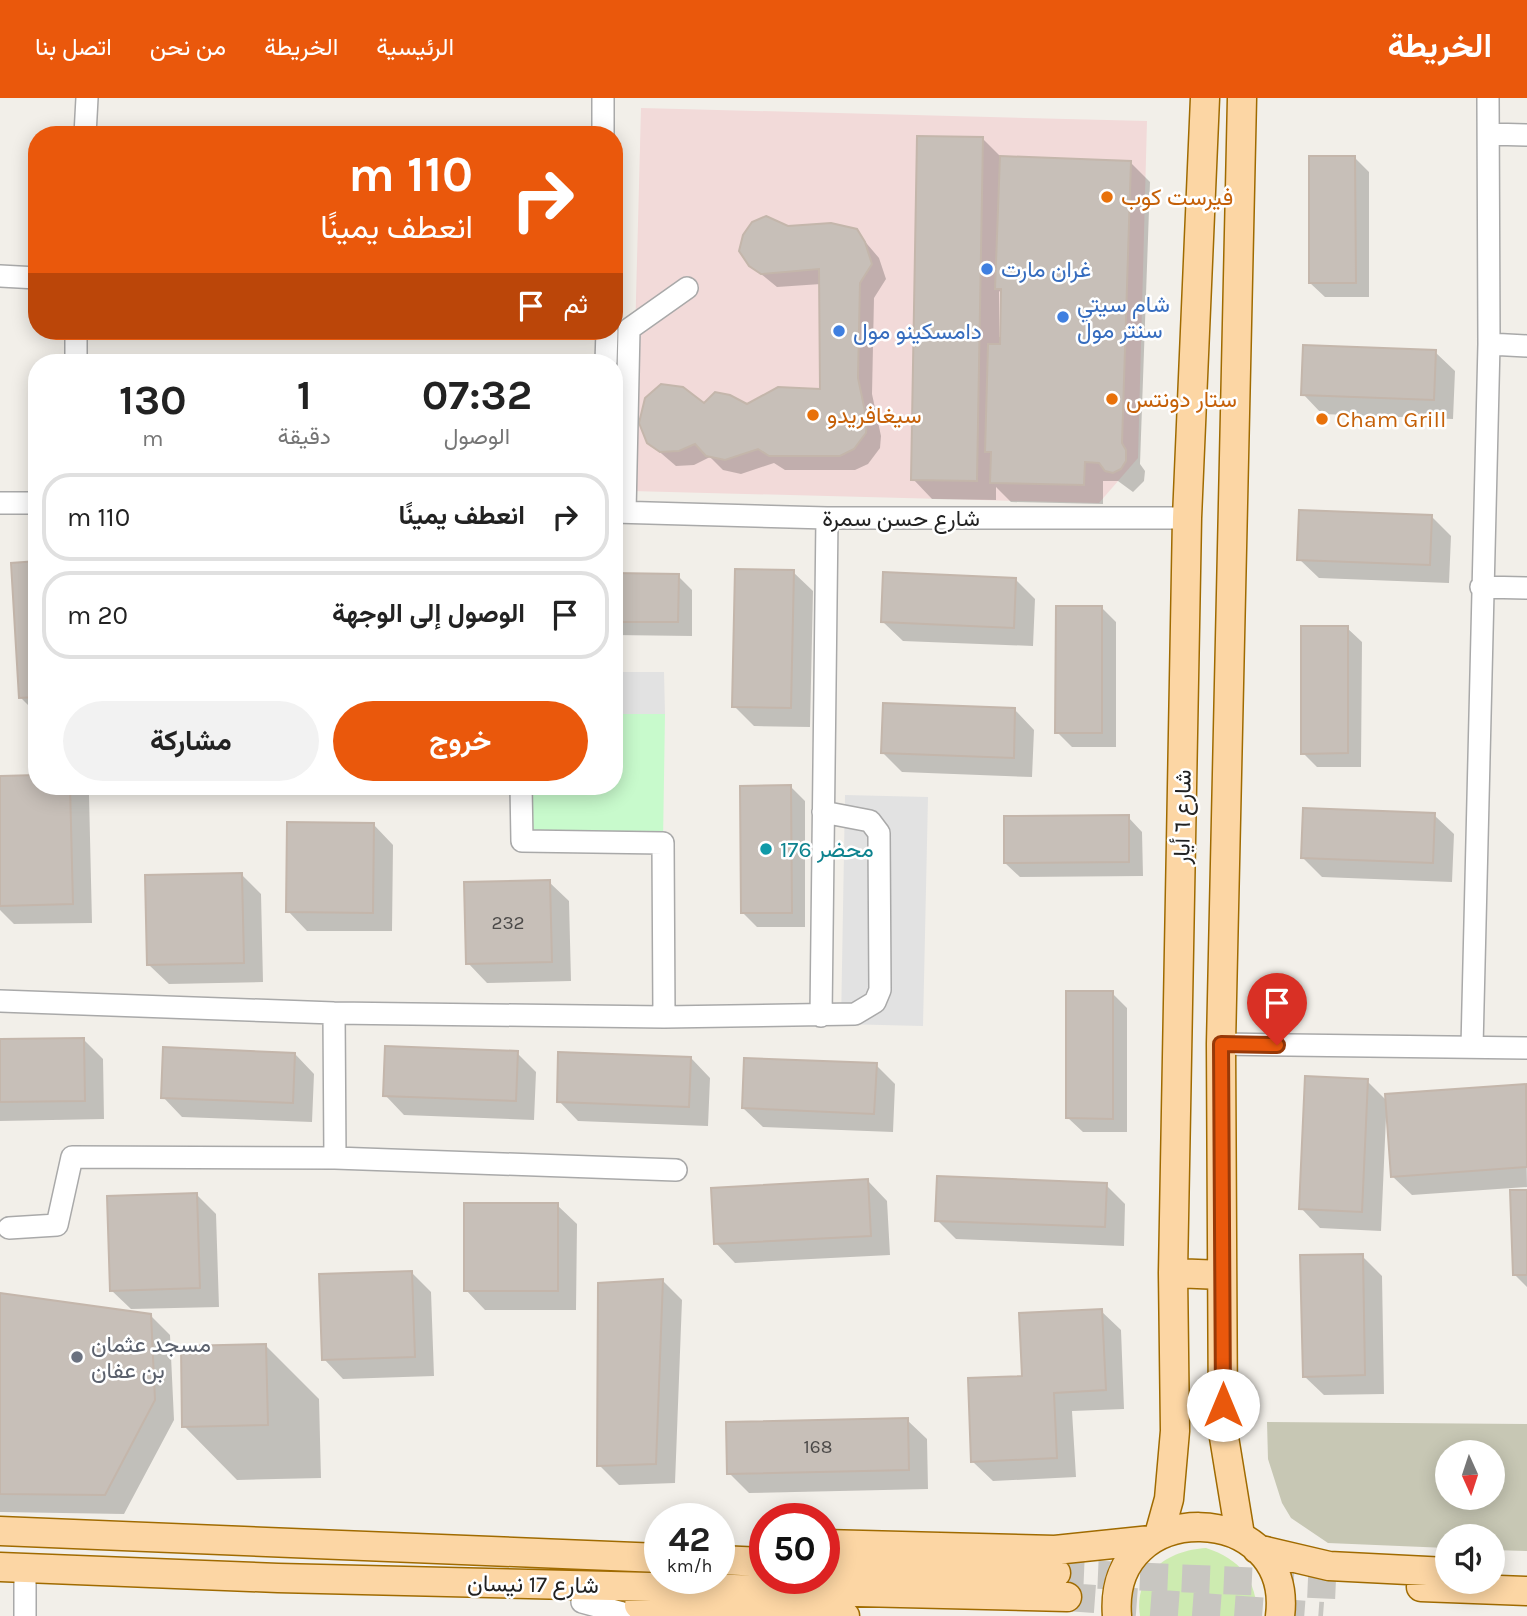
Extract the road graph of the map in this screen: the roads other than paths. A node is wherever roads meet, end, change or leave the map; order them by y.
1 (87, 98) edge
2 (603, 98) edge
3 (1205, 98) edge
4 (1242, 98) edge
5 (1488, 98) edge
6 (85, 126) edge
7 (603, 126) edge
8 (1489, 134) junction
9 (1527, 135) edge
10 (0, 276) edge
11 (28, 278) edge
12 (687, 288) dead end
13 (1489, 344) junction
14 (1527, 346) edge
15 (623, 451) edge
16 (0, 503) edge
17 (28, 503) edge
18 (623, 512) edge
19 (827, 518) junction
20 (1187, 518) junction
21 (1481, 587) junction
22 (1527, 588) edge
23 (521, 795) edge
24 (823, 812) junction
25 (0, 1001) edge
26 (334, 1013) junction
27 (821, 1016) junction
28 (663, 1017) junction
29 (1221, 1044) junction
30 (1472, 1047) junction
31 (1527, 1048) edge
32 (335, 1157) junction
33 (676, 1170) dead end
34 (9, 1228) dead end
35 (1173, 1273) junction
36 (1222, 1275) junction
37 (0, 1531) edge
38 (1155, 1537) junction
39 (644, 1540) edge
40 (1248, 1542) junction
41 (281, 1543) junction
42 (840, 1544) edge
43 (644, 1557) edge
44 (840, 1565) edge
45 (12, 1567) edge
46 (1435, 1571) edge
47 (1505, 1574) edge
48 (1527, 1575) edge
49 (278, 1578) junction
50 (749, 1582) edge
51 (840, 1583) edge
52 (1336, 1585) tunnel mouth
53 (1527, 1591) edge
54 (582, 1602) junction
55 (25, 1616) edge
56 (633, 1616) edge
57 (845, 1616) edge
58 (1117, 1616) edge
59 (1280, 1616) edge

1 - 6 street
2 - 7 street
3 - 20 main road, شارع ٦ أيار
4 - 29 main road, شارع ٦ أيار
5 - 8 street
8 - 9 street
8 - 13 street
10 - 11 street
12 - 15 street
13 - 14 street
13 - 21 street
16 - 17 street
18 - 19 street, شارع حسن سمرة
19 - 20 street, شارع حسن سمرة
19 - 24 street
20 - 35 main road, شارع ٦ أيار
21 - 22 street
21 - 30 street
23 - 28 street
24 - 27 street
24 - 27 street
25 - 26 street
26 - 28 street
26 - 32 street
27 - 28 street
29 - 30 street
29 - 36 main road, شارع ٦ أيار
30 - 31 street
32 - 33 street
32 - 34 street
35 - 36 main road
35 - 38 main road, شارع ٦ أيار
36 - 40 main road, شارع ٦ أيار
37 - 41 main road, شارع 17 نيسان
38 - 40 main road
38 - 42 main road
38 - 58 main road
39 - 41 main road
40 - 46 main road
40 - 59 main road
41 - 43 main road, شارع 17 نيسان
44 - 51 main road, شارع 17 نيسان
45 - 49 main road, شارع 17 نيسان
45 - 55 street
47 - 48 main road
49 - 50 main road, شارع 17 نيسان
49 - 54 main road
52 - 53 main road
54 - 56 street
54 - 57 main road

